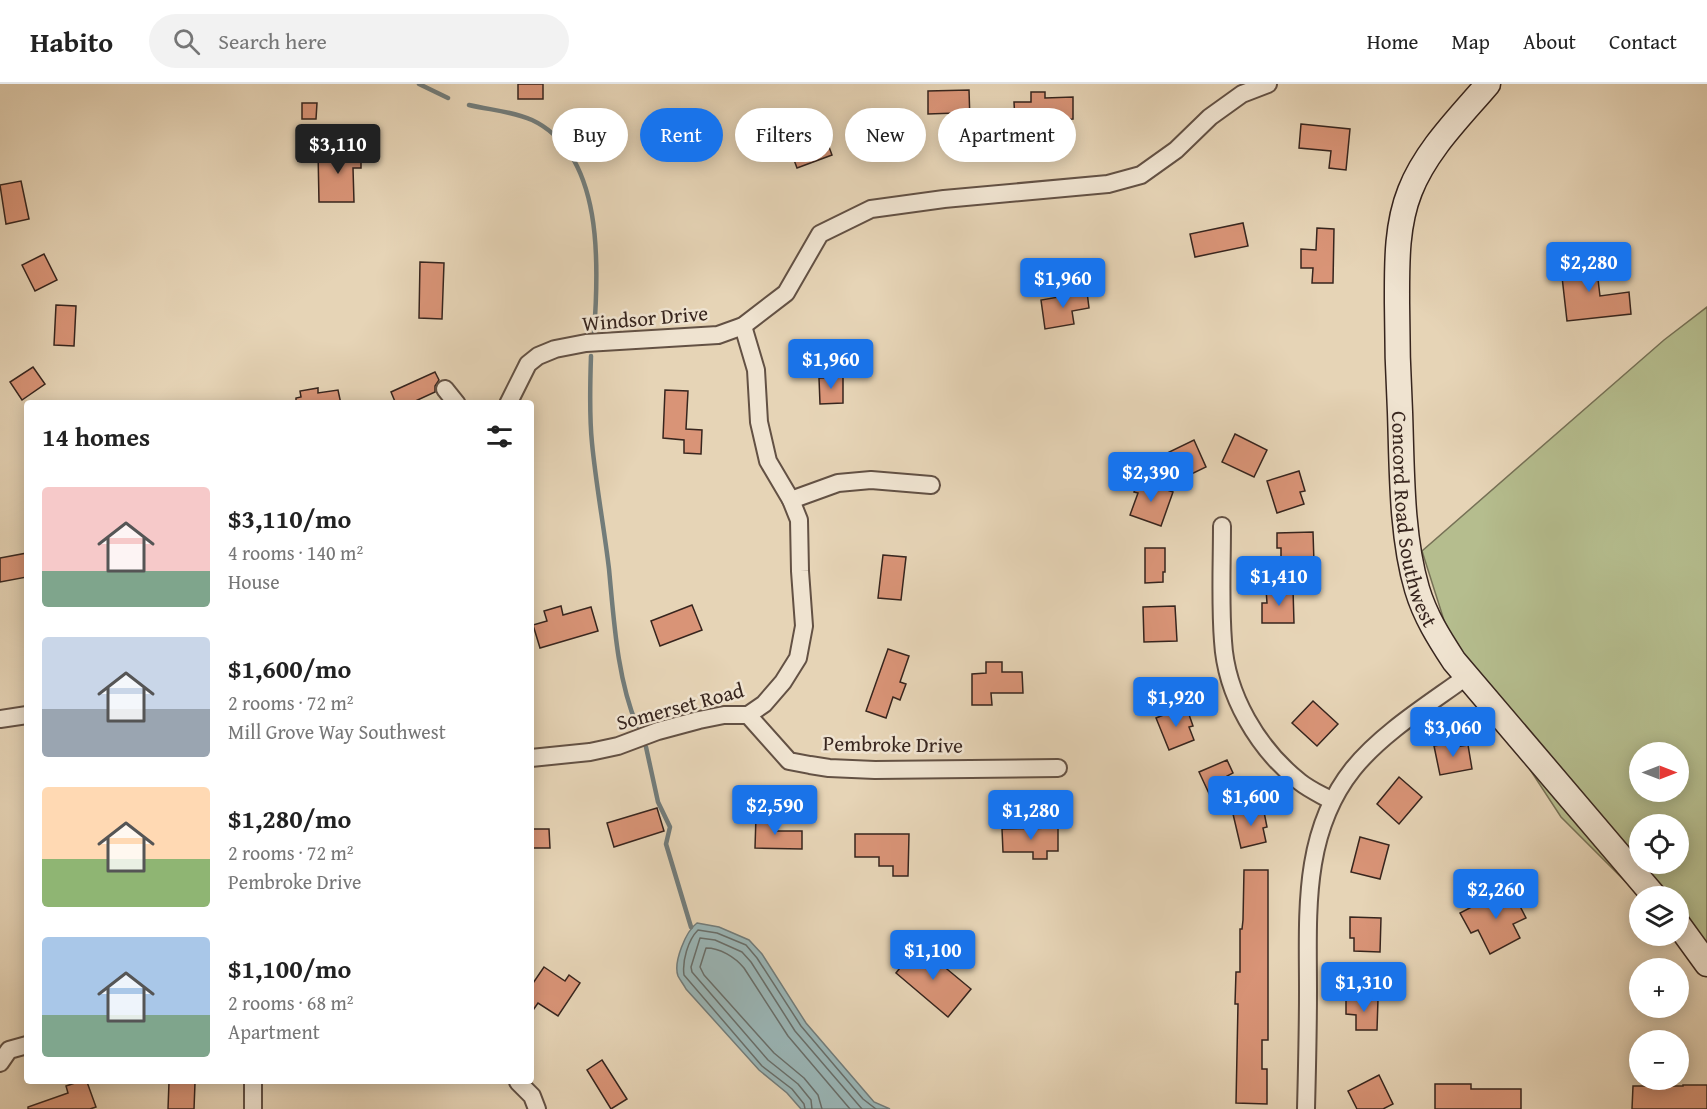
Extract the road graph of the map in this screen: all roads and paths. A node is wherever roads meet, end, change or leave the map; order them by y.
1 (1268, 84) edge
2 (1488, 84) edge
3 (743, 326) junction
4 (445, 389) dead end
5 (454, 400) edge
6 (510, 400) edge
7 (931, 485) dead end
8 (791, 500) junction
9 (1222, 526) dead end
10 (1466, 677) junction
11 (24, 715) edge
12 (748, 716) junction
13 (0, 719) edge
14 (534, 758) edge
15 (1058, 768) dead end
16 (1332, 801) junction
17 (1646, 886) edge
18 (1689, 939) edge
19 (1707, 964) edge
20 (24, 1046) edge
21 (0, 1063) edge
22 (253, 1084) edge
23 (520, 1084) edge
24 (253, 1109) edge
25 (537, 1109) edge
26 (1306, 1109) edge

1 - 3 street, Windsor Drive
2 - 10 street, Concord Road Southwest
3 - 6 street, Windsor Drive
3 - 8 street, Somerset Road
4 - 5 street
7 - 8 street
8 - 12 street, Somerset Road
9 - 16 street
10 - 16 street
10 - 17 street, Concord Road Southwest
11 - 13 street
12 - 14 street, Somerset Road
12 - 15 street, Pembroke Drive
16 - 26 street
18 - 19 street
20 - 21 street
22 - 24 street
23 - 25 street

